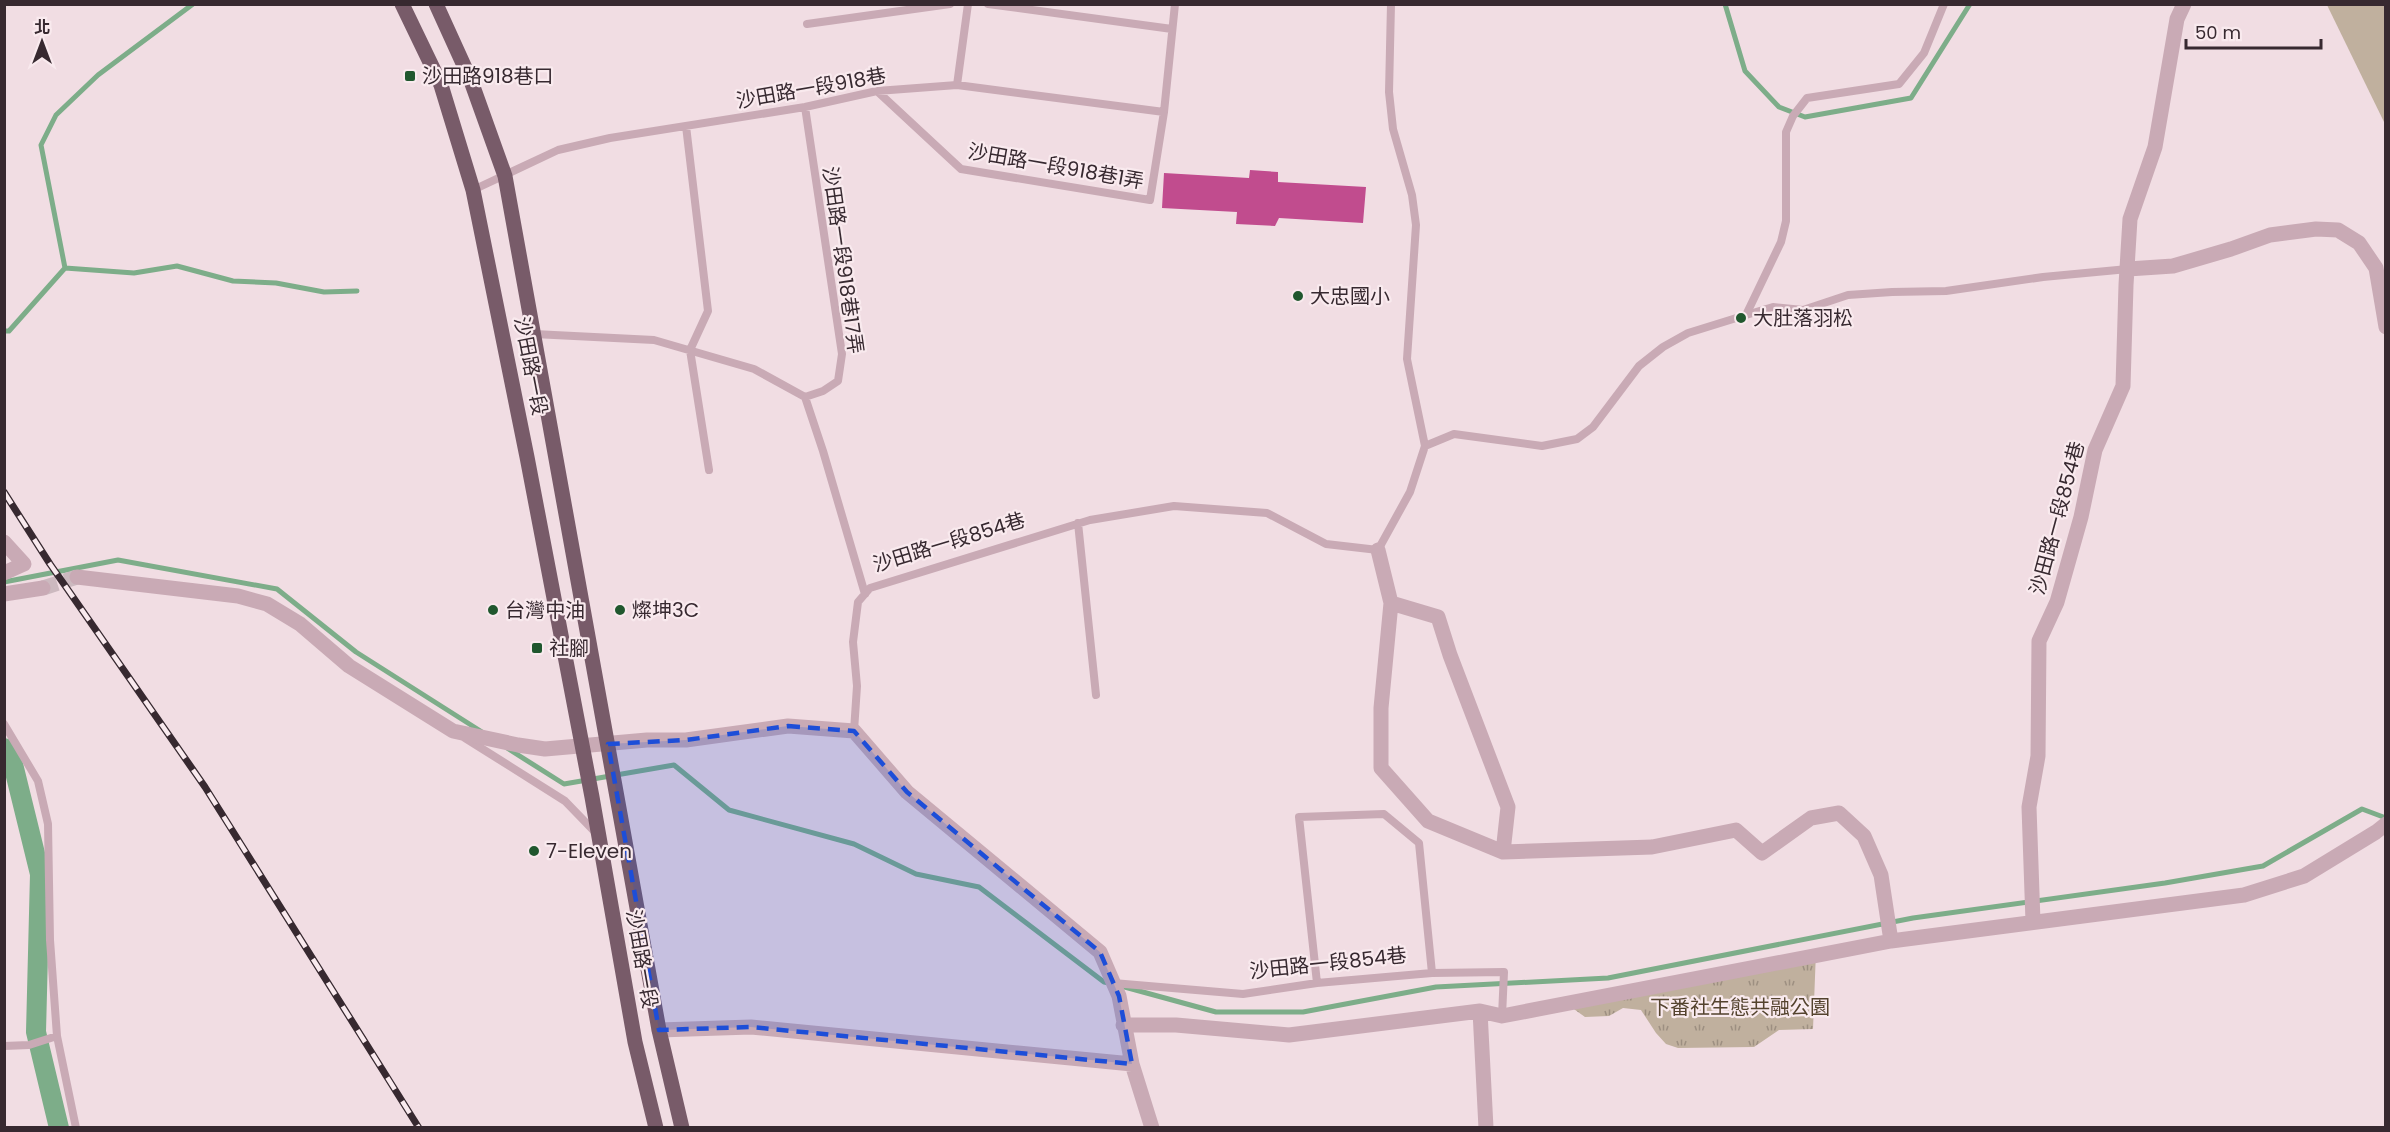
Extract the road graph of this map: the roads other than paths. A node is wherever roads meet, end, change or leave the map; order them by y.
1 (402, 4) edge
2 (436, 4) edge
3 (950, 4) edge
4 (968, 4) edge
5 (988, 4) edge
6 (1175, 4) edge
7 (1391, 4) edge
8 (1944, 4) edge
9 (2184, 4) edge
10 (807, 24) dead end
11 (1172, 29) junction
12 (957, 85) junction
13 (877, 91) junction
14 (805, 107) junction
15 (1164, 112) junction
16 (686, 126) junction
17 (505, 176) junction
18 (473, 190) junction
19 (2128, 269) junction
20 (1746, 315) junction
21 (2385, 327) edge
22 (534, 334) junction
23 (690, 350) junction
24 (805, 397) junction
25 (1425, 446) junction
26 (709, 470) dead end
27 (1078, 524) junction
28 (4, 542) edge
29 (1377, 550) junction
30 (4, 573) edge
31 (77, 577) tunnel mouth
32 (43, 588) tunnel mouth
33 (4, 594) edge
34 (865, 594) junction
35 (1391, 603) junction
36 (1096, 695) dead end
37 (4, 724) edge
38 (453, 731) junction
39 (854, 732) junction
40 (608, 744) junction
41 (582, 745) junction
42 (2385, 824) edge
43 (599, 835) junction
44 (1503, 852) junction
45 (2032, 922) junction
46 (1891, 941) junction
47 (1432, 973) junction
48 (1113, 982) junction
49 (1317, 982) junction
50 (1480, 1011) junction
51 (1502, 1016) junction
52 (1123, 1025) junction
53 (659, 1030) junction
54 (57, 1036) junction
55 (4, 1046) edge
56 (1132, 1064) junction
57 (76, 1128) edge
58 (656, 1128) edge
59 (682, 1128) edge
60 (1152, 1128) edge
61 (1486, 1128) edge

1 - 18 main road, 沙田路一段
2 - 17 main road, 沙田路一段
3 - 10 lane
4 - 12 lane
5 - 11 lane
6 - 11 lane
7 - 25 lane
8 - 20 lane
9 - 19 street, 沙田路一段854巷
11 - 15 lane
12 - 13 lane, 沙田路一段918巷
12 - 15 lane, 沙田路一段918巷
13 - 14 lane, 沙田路一段918巷
13 - 15 lane, 沙田路一段918巷1弄
14 - 16 lane, 沙田路一段918巷
14 - 24 lane, 沙田路一段918巷17弄
16 - 17 lane, 沙田路一段918巷
16 - 23 lane
17 - 18 lane, 沙田路一段918巷
17 - 22 main road, 沙田路一段
18 - 41 main road, 沙田路一段
19 - 20 lane
19 - 21 street
19 - 45 street, 沙田路一段854巷
20 - 25 lane
22 - 23 lane
22 - 40 main road, 沙田路一段
23 - 24 lane
23 - 26 lane
24 - 34 lane
25 - 29 lane
27 - 29 lane, 沙田路一段854巷
27 - 34 lane, 沙田路一段854巷
27 - 36 lane
28 - 30 street
29 - 35 street
31 - 38 street
32 - 33 street
34 - 39 lane, 沙田路一段854巷
35 - 44 street
35 - 44 street
37 - 54 lane
38 - 41 street
38 - 43 lane
39 - 40 street
39 - 48 street
40 - 41 street
40 - 53 main road, 沙田路一段
41 - 43 main road, 沙田路一段
42 - 45 street
43 - 58 main road, 沙田路一段
44 - 46 street
45 - 46 street
46 - 51 street
47 - 49 lane, 沙田路一段854巷
47 - 49 lane
47 - 51 lane, 沙田路一段854巷
48 - 49 lane, 沙田路一段854巷
48 - 52 street
50 - 51 street
50 - 52 street
50 - 61 street
52 - 56 street
53 - 56 street
53 - 59 main road, 沙田路一段
54 - 55 lane
54 - 57 lane
56 - 60 street

